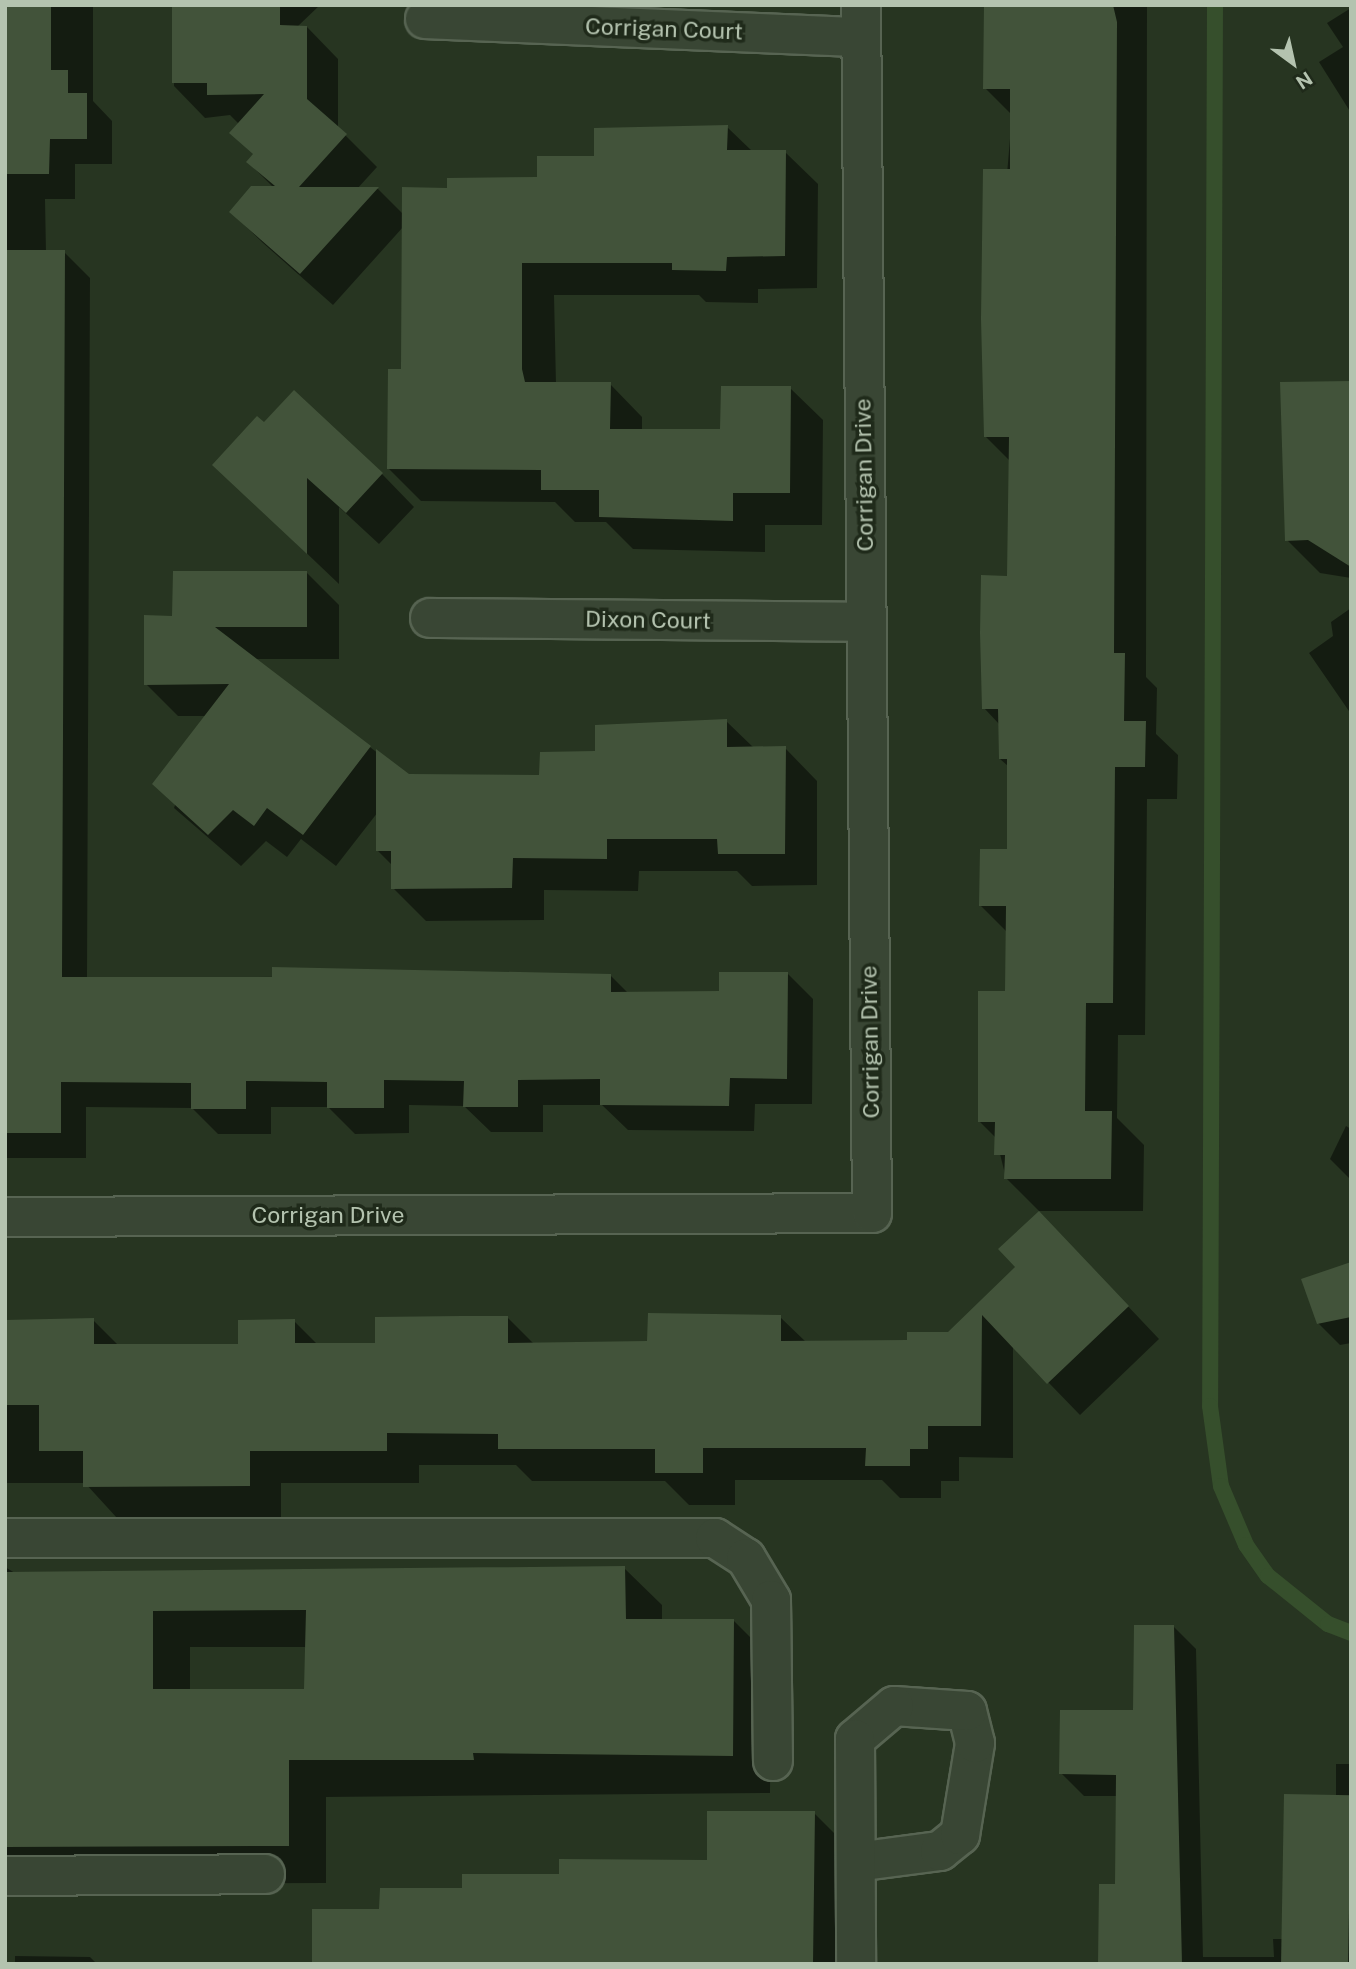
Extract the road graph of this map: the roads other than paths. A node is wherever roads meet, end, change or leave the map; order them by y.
1 (425, 19) dead end
2 (861, 21) edge
3 (430, 618) dead end
4 (866, 622) junction
5 (5, 1217) edge
6 (5, 1538) edge
7 (773, 1761) dead end
8 (856, 1862) junction
9 (265, 1874) dead end
10 (5, 1876) edge
11 (856, 1964) edge

1 - 2 street, Corrigan Court
2 - 4 street, Corrigan Drive
3 - 4 street, Dixon Court
4 - 5 street, Corrigan Drive
6 - 7 street
8 - 8 street
8 - 11 street
9 - 10 street

